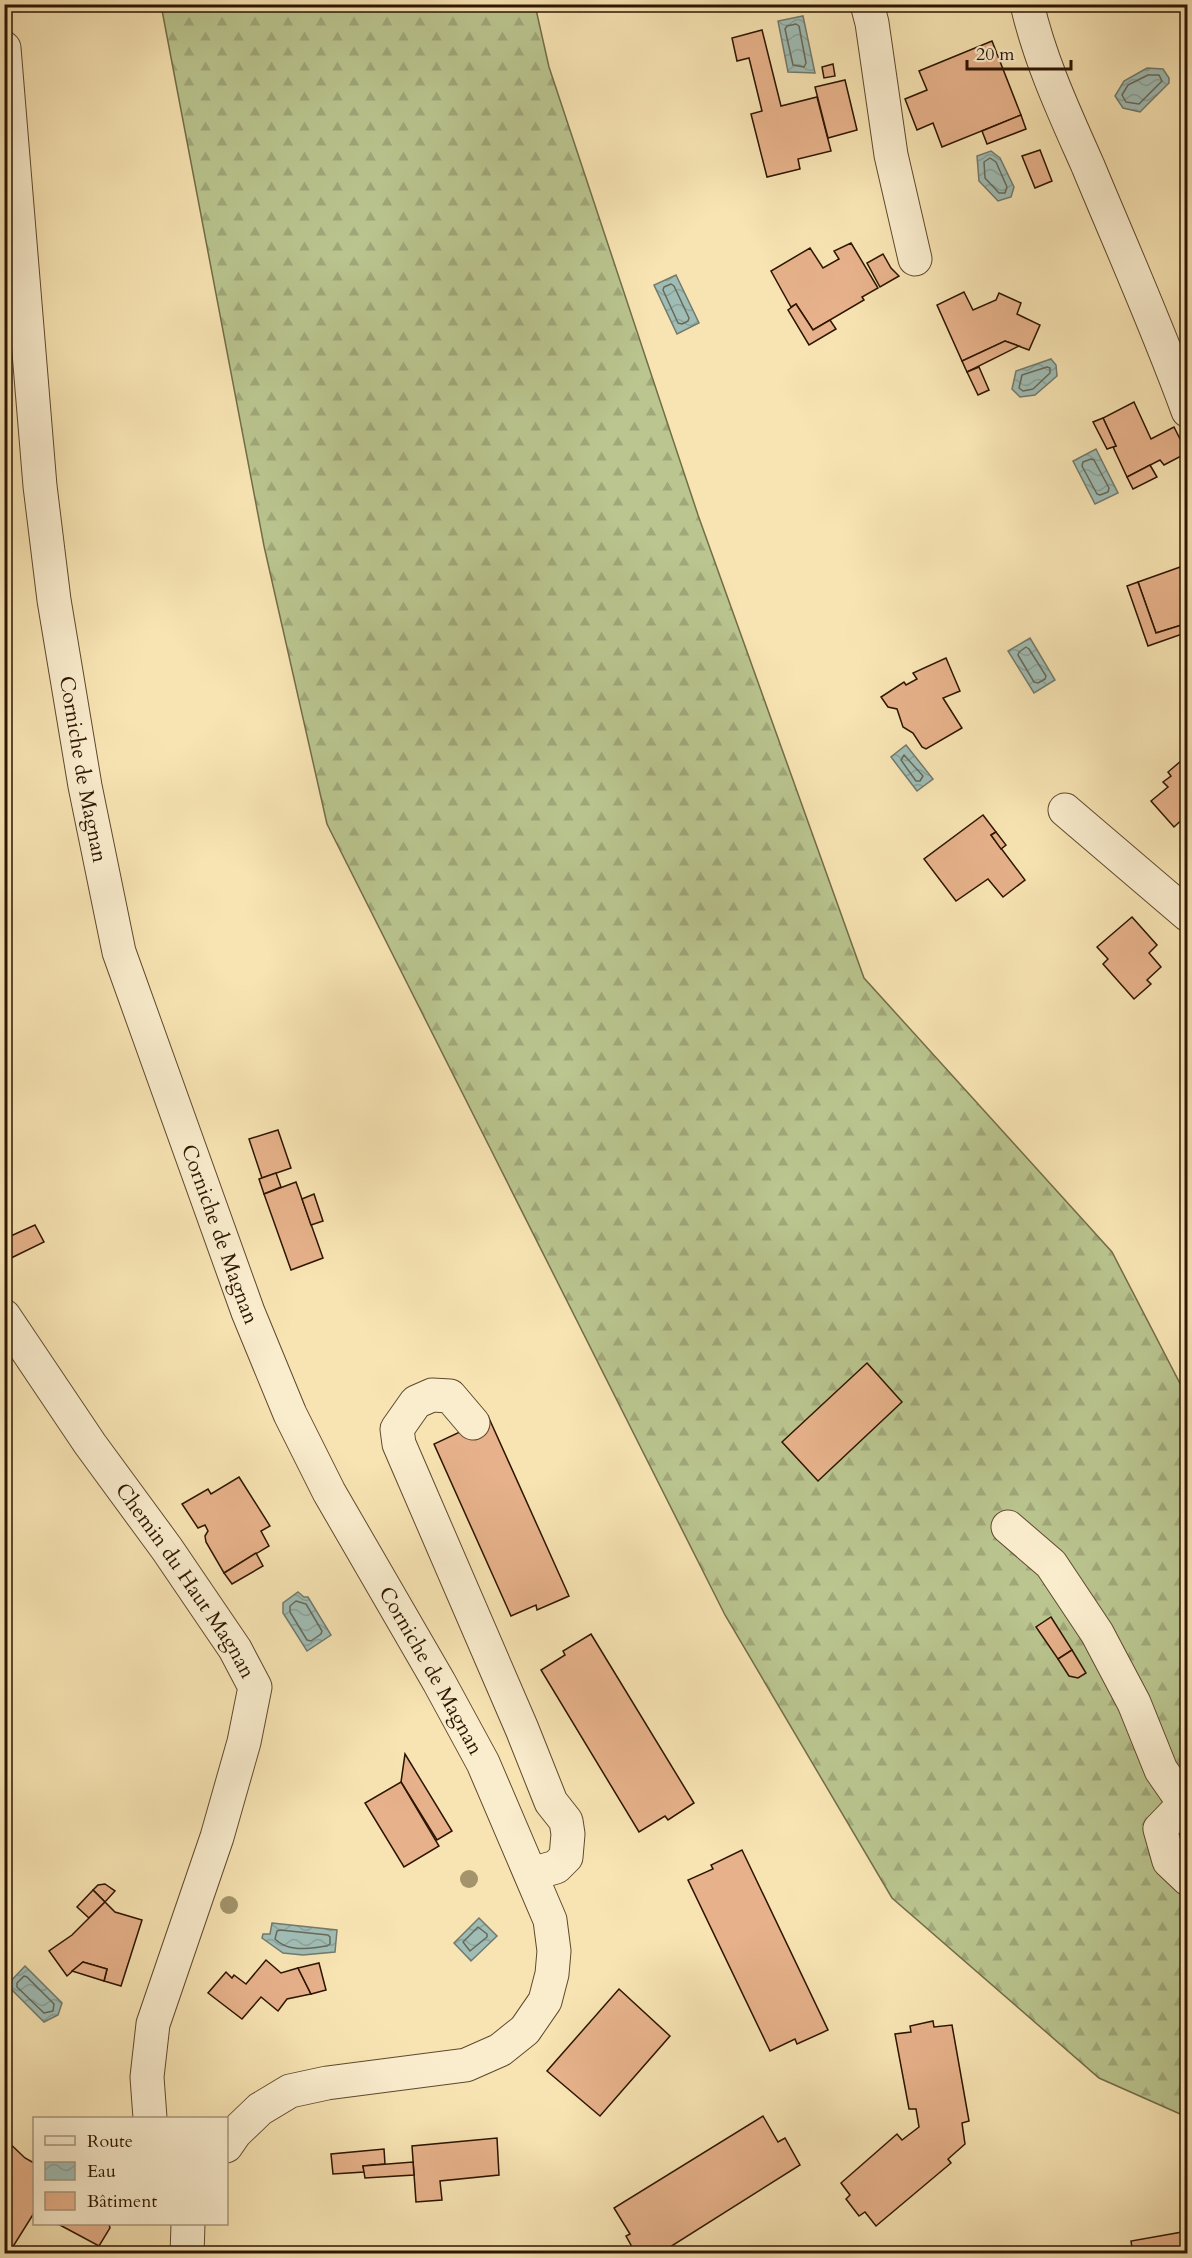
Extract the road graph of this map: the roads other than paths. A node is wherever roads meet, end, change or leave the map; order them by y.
1 (867, 4) edge
2 (1027, 4) edge
3 (4, 48) edge
4 (915, 259) dead end
5 (1188, 411) edge
6 (1065, 810) dead end
7 (1188, 915) edge
8 (4, 1316) edge
9 (473, 1423) dead end
10 (1008, 1527) dead end
11 (1186, 1806) edge
12 (531, 1874) junction
13 (1188, 1879) edge
14 (150, 2117) edge
15 (228, 2143) edge
16 (188, 2225) edge
17 (186, 2253) edge

1 - 4 street
2 - 5 street
3 - 12 street, Corniche de Magnan
6 - 7 street
8 - 14 street, Chemin du Haut Magnan
9 - 12 street
10 - 11 street
11 - 13 street
12 - 15 street, Corniche de Magnan
16 - 17 street

